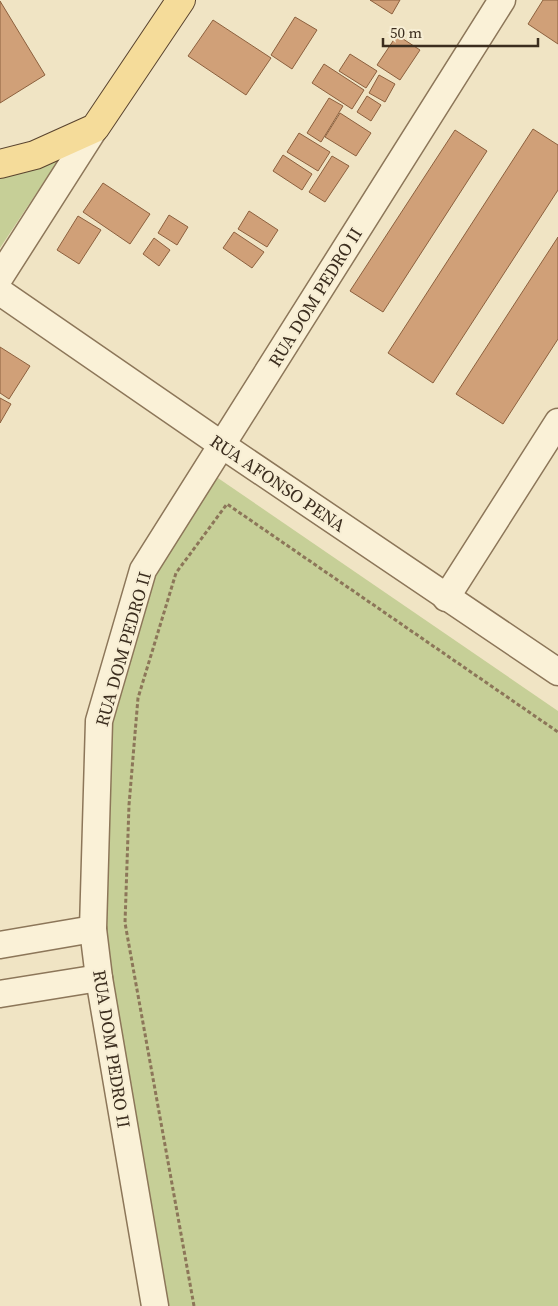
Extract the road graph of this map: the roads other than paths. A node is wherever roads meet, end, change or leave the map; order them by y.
1 (181, 0) edge
2 (499, 1) edge
3 (95, 128) junction
4 (0, 164) edge
5 (0, 277) edge
6 (0, 292) edge
7 (558, 422) edge
8 (222, 445) junction
9 (446, 598) junction
10 (558, 672) edge
11 (93, 929) junction
12 (0, 945) edge
13 (99, 978) junction
14 (0, 994) edge
15 (155, 1306) edge

1 - 3 main road
2 - 8 street, RUA DOM PEDRO II
3 - 4 main road
3 - 5 street
6 - 8 street, RUA AFONSO PENA
7 - 9 street
8 - 9 street, RUA AFONSO PENA
8 - 11 street, RUA DOM PEDRO II
9 - 10 street, RUA AFONSO PENA
11 - 12 street
11 - 13 street, RUA DOM PEDRO II
13 - 14 street
13 - 15 street, RUA DOM PEDRO II

